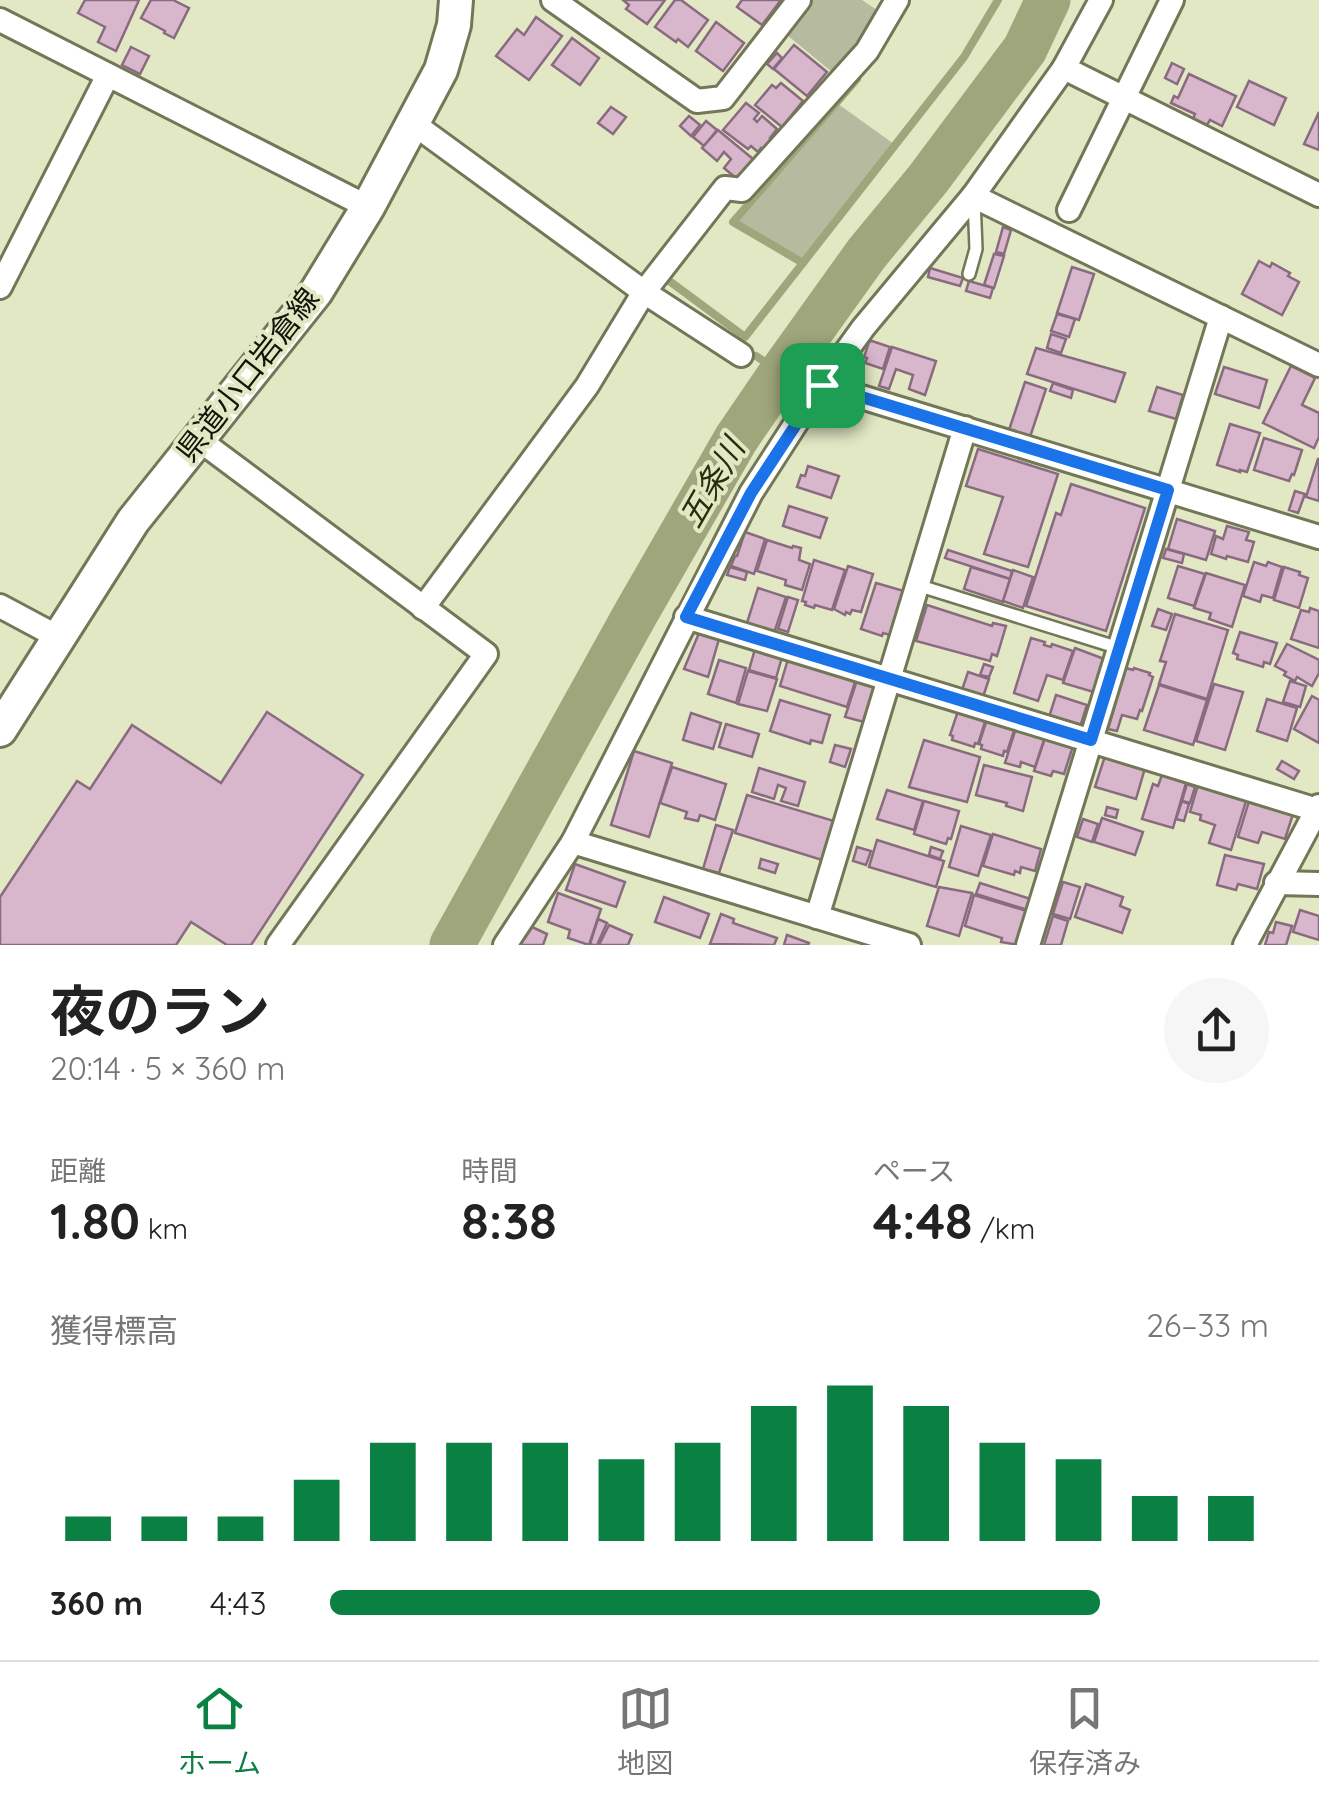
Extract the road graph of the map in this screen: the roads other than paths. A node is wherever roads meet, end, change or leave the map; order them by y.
1 (456, 0) edge
2 (553, 0) edge
3 (799, 0) edge
4 (897, 0) edge
5 (1100, 0) edge
6 (1172, 0) edge
7 (0, 20) edge
8 (1064, 68) junction
9 (108, 75) junction
10 (1124, 98) junction
11 (414, 124) junction
12 (1319, 194) edge
13 (974, 196) junction
14 (368, 207) junction
15 (1069, 210) dead end
16 (970, 274) dead end
17 (0, 288) edge
18 (644, 292) junction
19 (1221, 317) junction
20 (741, 356) dead end
21 (1319, 365) edge
22 (822, 385) junction
23 (965, 428) junction
24 (198, 439) junction
25 (1168, 490) junction
26 (1319, 537) edge
27 (918, 584) junction
28 (0, 606) edge
29 (423, 608) junction
30 (686, 617) junction
31 (58, 637) junction
32 (1119, 648) junction
33 (889, 679) junction
34 (0, 730) edge
35 (1091, 740) junction
36 (1318, 808) edge
37 (572, 842) junction
38 (1276, 883) junction
39 (1319, 884) edge
40 (817, 917) junction
41 (278, 945) edge
42 (505, 945) edge
43 (909, 945) edge
44 (1028, 945) edge
45 (1244, 945) edge

1 - 11 main road, 県道小口岩倉線
2 - 3 street
4 - 18 street
5 - 8 street
6 - 10 street
7 - 9 street
8 - 10 street
8 - 13 street
9 - 14 street
9 - 17 street
10 - 12 street
10 - 15 street
11 - 14 main road, 県道小口岩倉線
11 - 18 street
13 - 16 lane
13 - 19 street
13 - 22 street
14 - 24 main road, 県道小口岩倉線
18 - 20 street
18 - 29 street
19 - 21 street
19 - 25 street
22 - 23 street
22 - 30 street
23 - 25 street
23 - 27 street
24 - 29 street
24 - 31 main road, 県道小口岩倉線
25 - 26 street
25 - 32 street
27 - 32 lane
27 - 33 street
28 - 31 street
29 - 41 street
30 - 33 street
30 - 37 street
31 - 34 main road, 県道小口岩倉線
32 - 35 street
33 - 35 street
33 - 40 street
35 - 36 street
35 - 44 street
36 - 38 street
37 - 40 street
37 - 42 street
38 - 39 street
38 - 45 street
40 - 43 street

